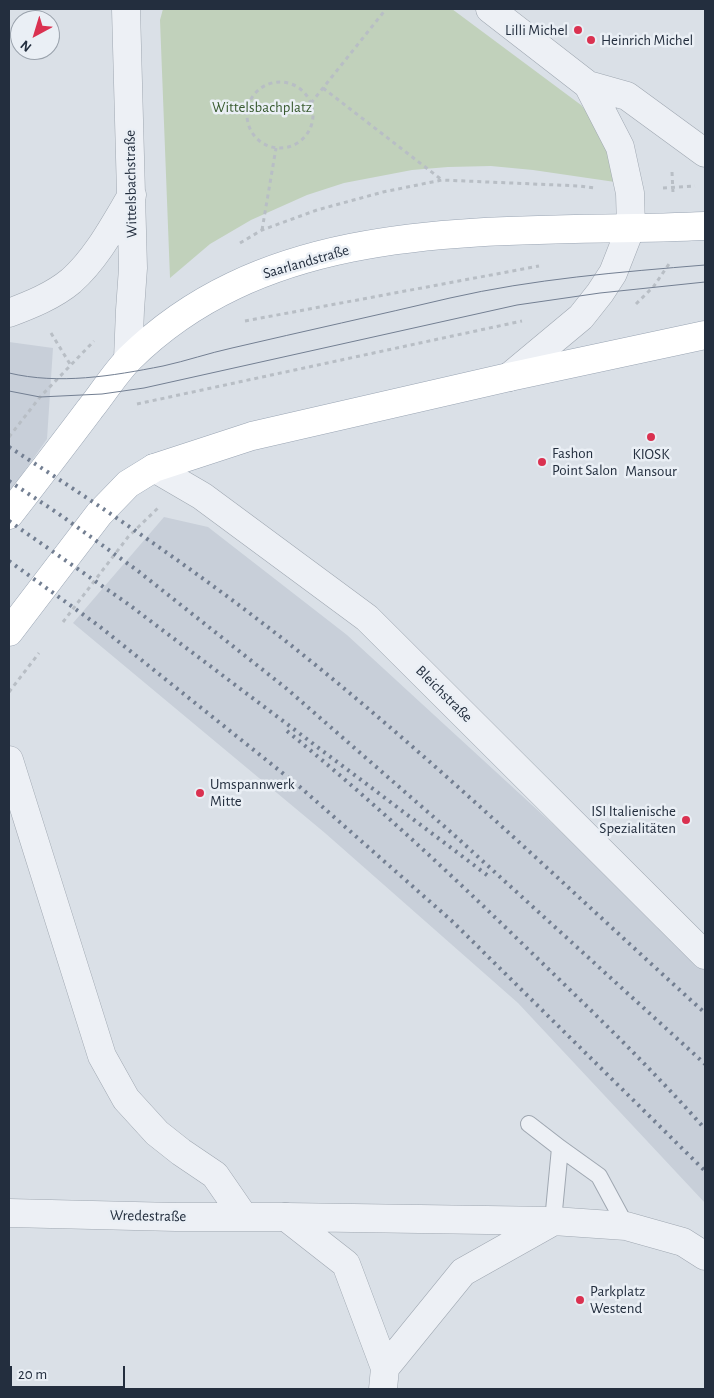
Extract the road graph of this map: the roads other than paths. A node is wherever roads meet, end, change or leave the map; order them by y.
1 (126, 9) edge
2 (490, 9) edge
3 (588, 85) junction
4 (705, 153) edge
5 (132, 195) junction
6 (705, 226) edge
7 (631, 227) junction
8 (9, 313) edge
9 (705, 335) edge
10 (128, 359) junction
11 (509, 377) junction
12 (154, 468) junction
13 (9, 515) edge
14 (9, 632) edge
15 (9, 760) edge
16 (705, 955) edge
17 (529, 1124) dead end
18 (560, 1148) junction
19 (9, 1213) edge
20 (244, 1217) junction
21 (286, 1217) junction
22 (553, 1221) junction
23 (626, 1226) junction
24 (705, 1256) edge
25 (384, 1379) edge

1 - 5 street, Wittelsbachstraße
2 - 3 street
3 - 4 street
3 - 7 street
5 - 8 street
5 - 10 street, Wittelsbachstraße
6 - 7 main road, Saarlandstraße
7 - 10 main road, Saarlandstraße
7 - 11 street
9 - 11 main road
10 - 13 main road, Saarlandstraße
11 - 12 main road
12 - 14 main road
12 - 16 street, Bleichstraße
15 - 20 street
17 - 18 lane
18 - 22 lane
18 - 23 lane
19 - 20 street, Wredestraße
20 - 21 street, Wredestraße
21 - 22 street, Wredestraße
21 - 25 street
22 - 23 street, Wredestraße
22 - 25 street
23 - 24 street, Wredestraße

